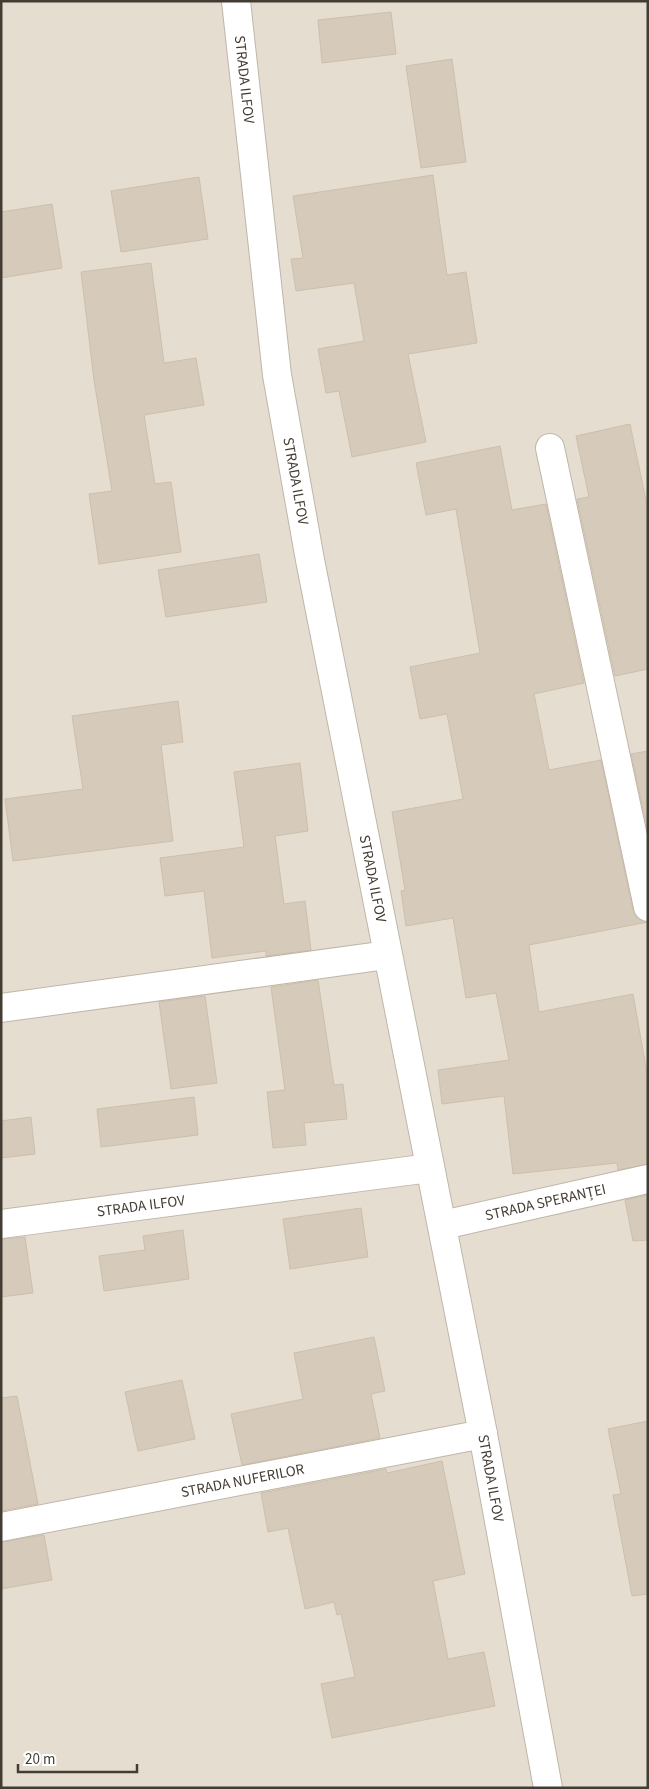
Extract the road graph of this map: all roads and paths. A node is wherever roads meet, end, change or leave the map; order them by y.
1 (236, 1) edge
2 (550, 448) dead end
3 (648, 907) edge
4 (387, 955) junction
5 (1, 1008) edge
6 (430, 1168) junction
7 (648, 1179) edge
8 (1, 1224) edge
9 (442, 1225) junction
10 (483, 1434) junction
11 (1, 1527) edge
12 (548, 1788) edge

1 - 4 street, STRADA ILFOV
2 - 3 street
4 - 5 street
4 - 6 street, STRADA ILFOV
6 - 8 street, STRADA ILFOV
6 - 9 street, STRADA ILFOV
7 - 9 street, STRADA SPERANȚEI
9 - 10 street, STRADA ILFOV
10 - 11 street, STRADA NUFERILOR
10 - 12 street, STRADA ILFOV

